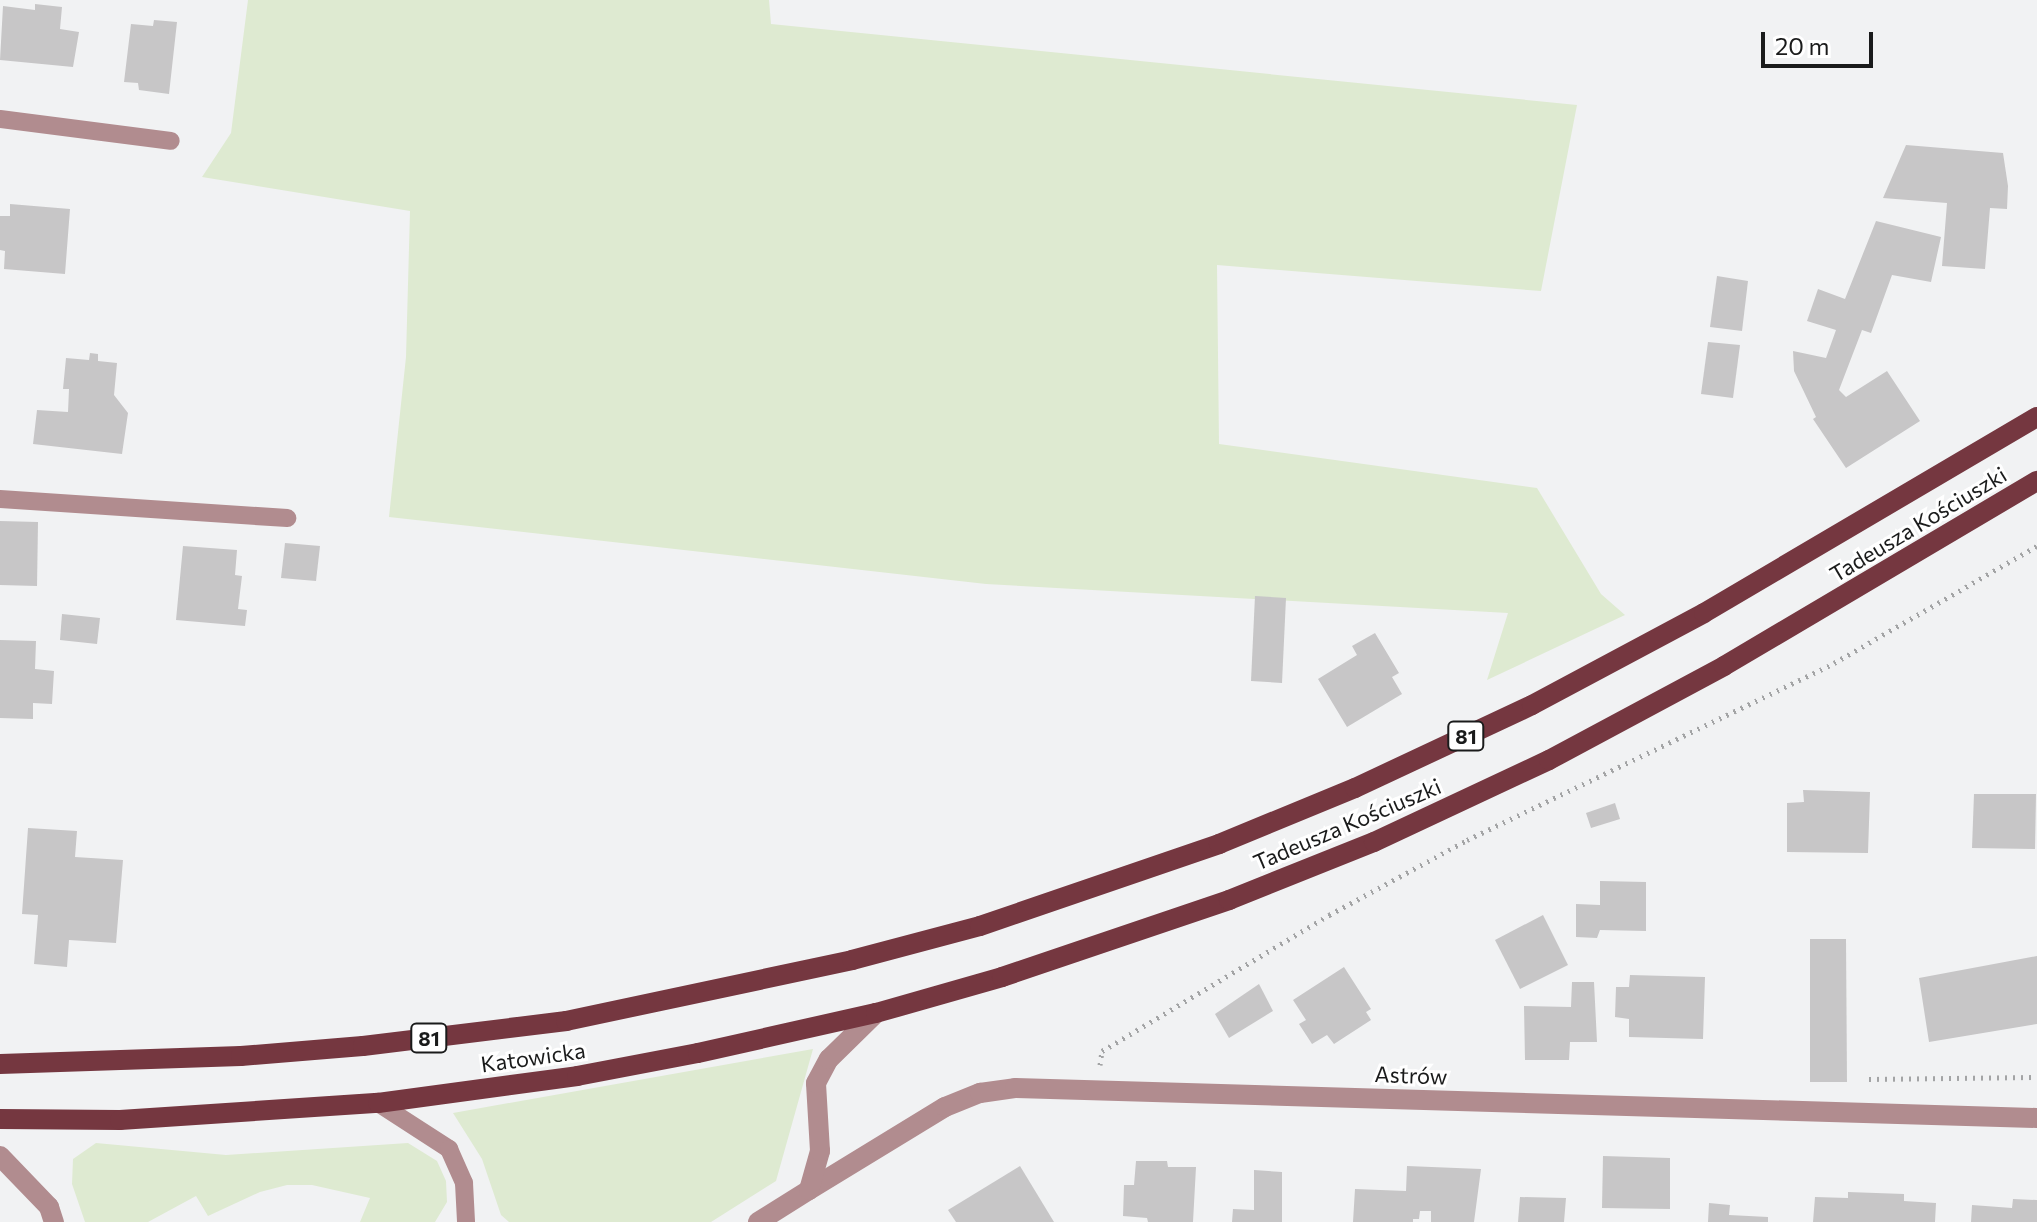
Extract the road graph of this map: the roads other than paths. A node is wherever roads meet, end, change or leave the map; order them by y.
1 (0, 119) edge
2 (171, 141) dead end
3 (2037, 417) edge
4 (2037, 481) edge
5 (0, 499) edge
6 (287, 518) dead end
7 (852, 960) joint
8 (876, 1013) junction
9 (0, 1064) edge
10 (378, 1103) junction
11 (2037, 1118) edge
12 (0, 1119) edge
13 (0, 1156) edge
14 (809, 1190) junction
15 (54, 1222) edge
16 (466, 1222) edge
17 (758, 1222) edge

1 - 2 lane
3 - 7 main road, Tadeusza Kościuszki / 81
4 - 8 main road, Tadeusza Kościuszki
5 - 6 lane
7 - 9 main road, Katowicka / 81
8 - 10 main road, Katowicka
8 - 14 street, Tadeusza Kościuszki
10 - 12 main road, Katowicka
10 - 16 lane
11 - 14 street, Astrów
13 - 15 street
14 - 17 street

